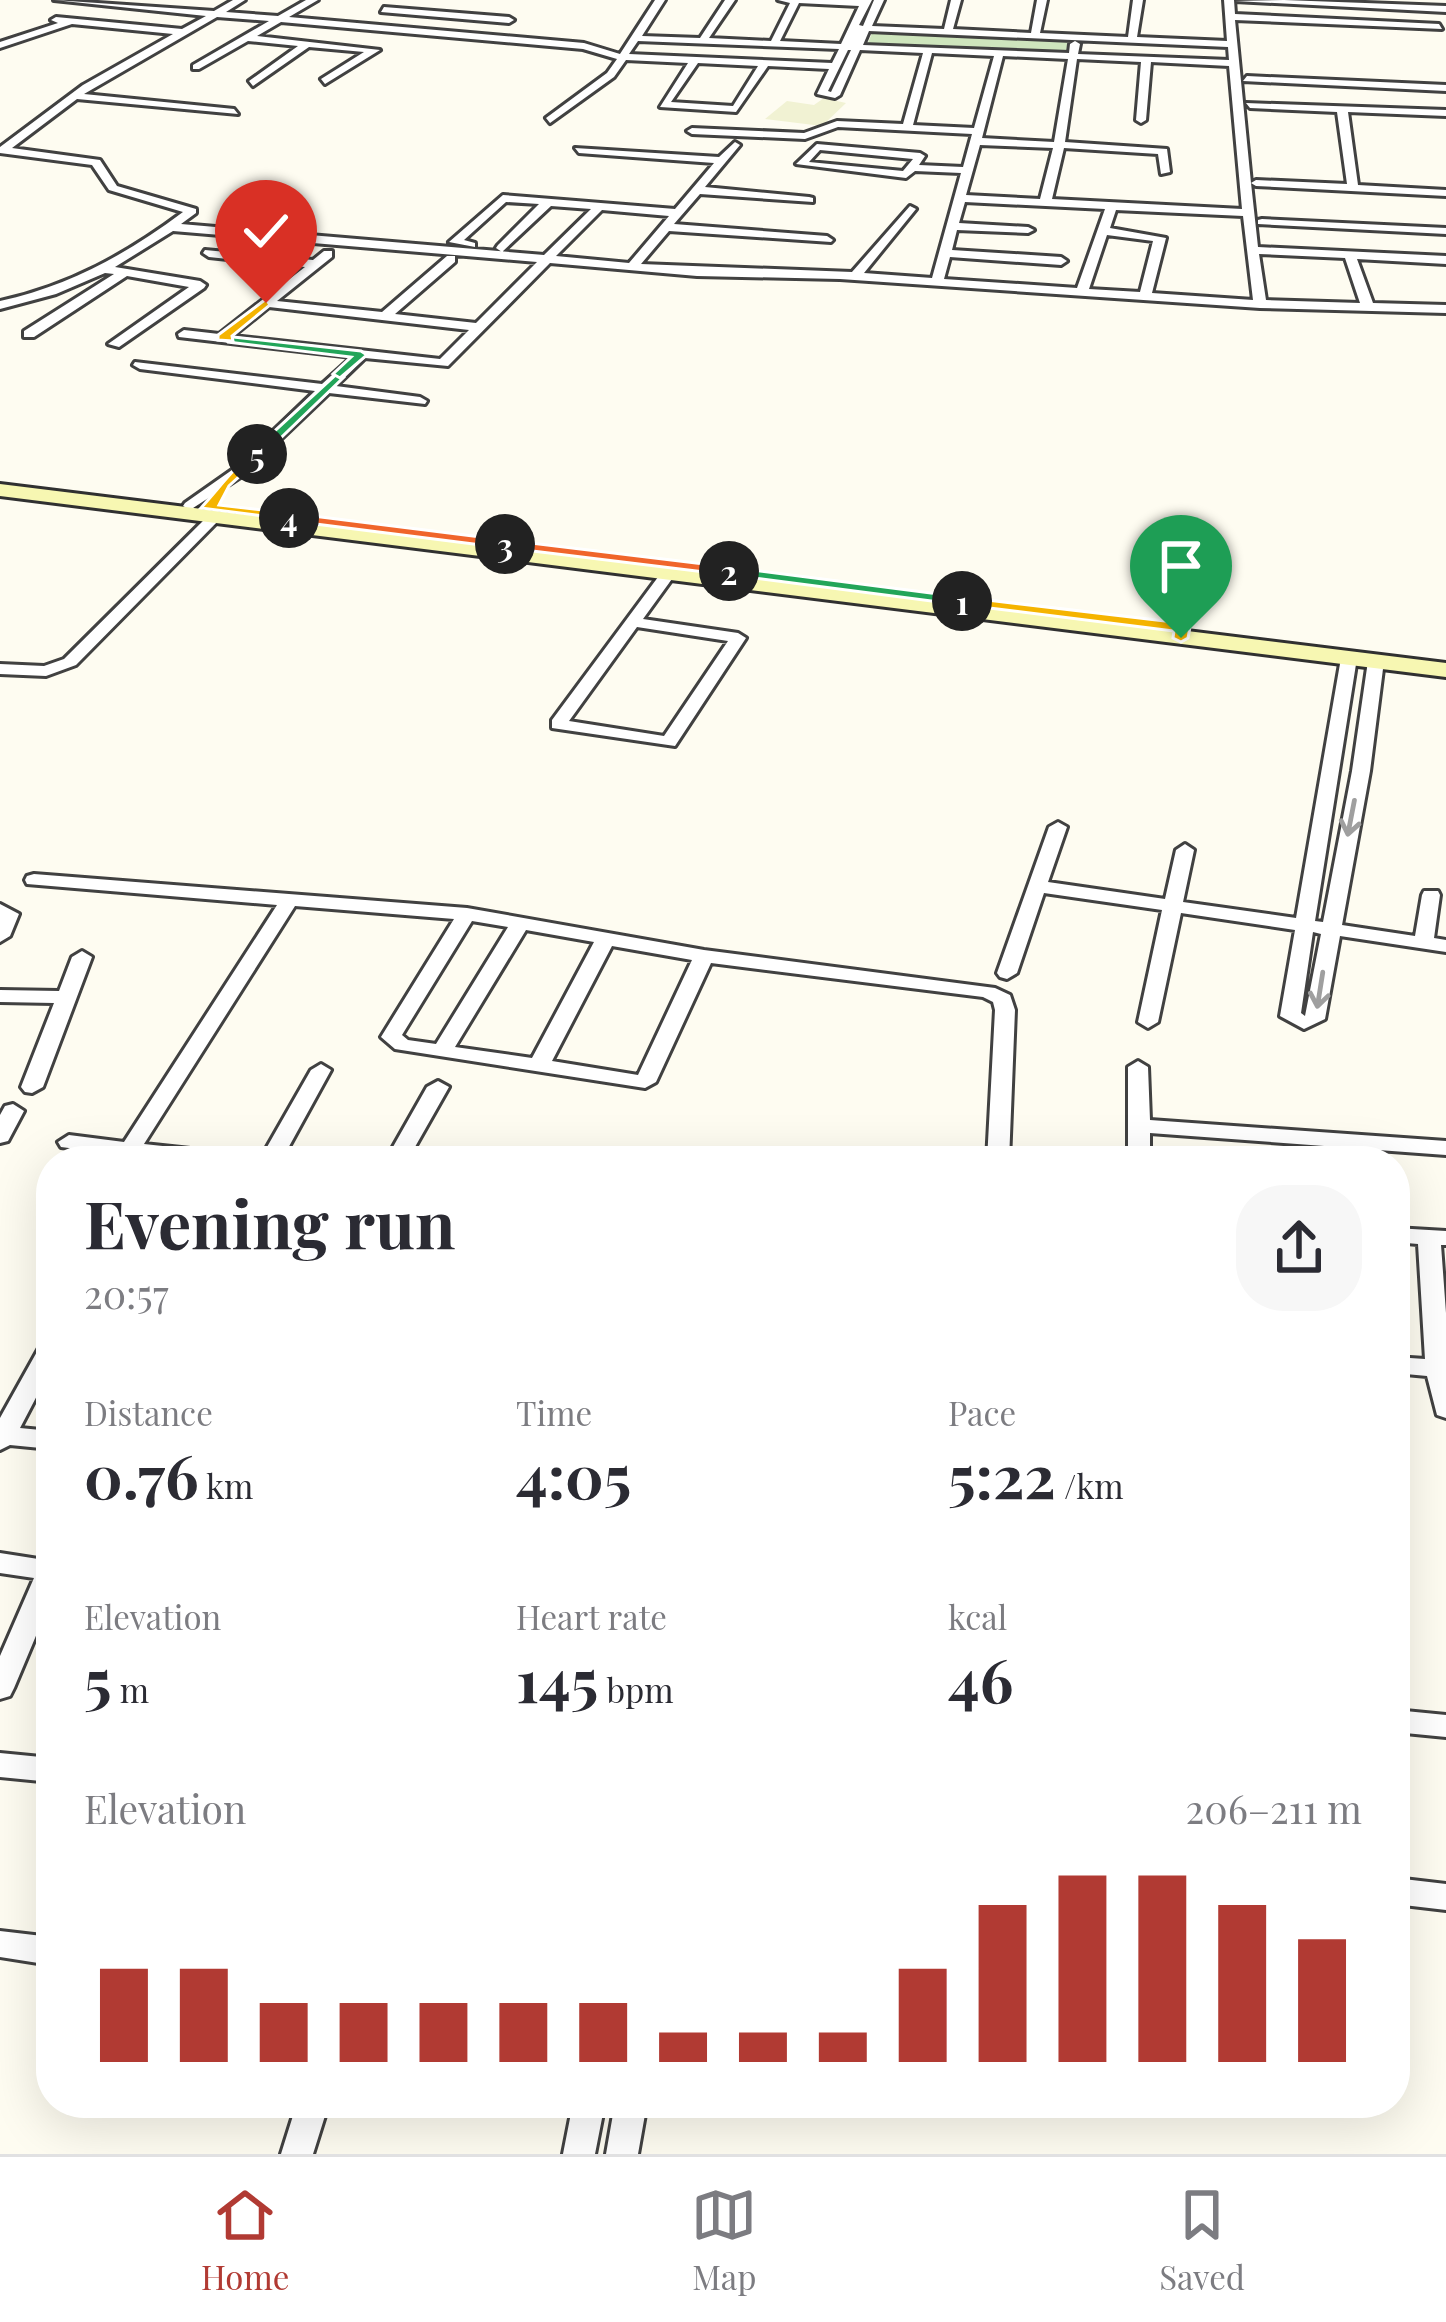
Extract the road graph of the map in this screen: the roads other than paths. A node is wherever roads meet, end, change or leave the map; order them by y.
1 (59, 0) edge
2 (240, 0) edge
3 (313, 0) edge
4 (400, 0) edge
5 (472, 0) edge
6 (661, 0) edge
7 (730, 0) edge
8 (783, 0) edge
9 (879, 0) edge
10 (956, 0) edge
11 (1042, 0) edge
12 (1138, 0) edge
13 (1228, 0) edge
14 (796, 1) edge
15 (1240, 1) edge
16 (866, 2) edge
17 (1306, 2) edge
18 (1371, 3) edge
19 (1441, 7) edge
20 (384, 10) junction
21 (212, 15) junction
22 (451, 15) junction
23 (1236, 18) junction
24 (56, 20) dead end
25 (278, 20) junction
26 (509, 20) dead end
27 (70, 22) junction
28 (1341, 22) junction
29 (357, 27) junction
30 (1439, 27) junction
31 (860, 28) junction
32 (405, 30) junction
33 (183, 32) junction
34 (947, 32) junction
35 (206, 33) dead end
36 (228, 35) dead end
37 (1035, 36) junction
38 (249, 37) junction
39 (1076, 37) junction
40 (633, 38) junction
41 (1132, 40) junction
42 (703, 41) junction
43 (1340, 42) dead end
44 (308, 43) junction
45 (774, 44) junction
46 (1232, 44) junction
47 (1443, 44) dead end
48 (0, 45) edge
49 (845, 48) junction
50 (859, 49) junction
51 (374, 50) junction
52 (928, 52) junction
53 (999, 55) junction
54 (620, 57) junction
55 (1075, 57) junction
56 (695, 60) junction
57 (1146, 61) junction
58 (764, 63) junction
59 (1234, 63) junction
60 (835, 66) junction
61 (196, 67) dead end
62 (1340, 69) dead end
63 (1247, 79) junction
64 (326, 81) dead end
65 (253, 82) dead end
66 (1345, 83) junction
67 (87, 87) junction
68 (1446, 88) edge
69 (74, 96) junction
70 (1250, 105) junction
71 (1342, 109) junction
72 (1446, 113) edge
73 (550, 120) dead end
74 (1141, 120) dead end
75 (907, 127) junction
76 (1246, 127) junction
77 (692, 131) dead end
78 (1149, 134) dead end
79 (975, 136) junction
80 (735, 145) dead end
81 (1060, 145) junction
82 (2, 150) edge
83 (579, 150) dead end
84 (1147, 150) junction
85 (1249, 152) junction
86 (722, 160) junction
87 (912, 168) junction
88 (967, 170) junction
89 (1165, 172) dead end
90 (1256, 183) junction
91 (1127, 184) dead end
92 (1360, 188) junction
93 (696, 190) junction
94 (1446, 193) edge
95 (961, 198) junction
96 (809, 200) dead end
97 (548, 202) junction
98 (1045, 202) junction
99 (599, 206) junction
100 (1117, 206) junction
101 (910, 208) dead end
102 (677, 213) junction
103 (1247, 213) junction
104 (1262, 222) junction
105 (665, 226) junction
106 (953, 226) junction
107 (171, 227) junction
108 (1370, 228) junction
109 (1028, 230) dead end
110 (1103, 231) junction
111 (1446, 231) edge
112 (827, 240) dead end
113 (502, 248) junction
114 (1259, 251) junction
115 (209, 253) dead end
116 (328, 254) dead end
117 (945, 254) junction
118 (1350, 255) junction
119 (553, 256) junction
120 (451, 259) dead end
121 (1446, 260) edge
122 (1061, 261) dead end
123 (314, 264) junction
124 (632, 267) junction
125 (98, 268) junction
126 (126, 272) junction
127 (855, 276) junction
128 (937, 282) junction
129 (1082, 292) junction
130 (1144, 297) junction
131 (266, 303) junction
132 (1266, 304) junction
133 (0, 305) edge
134 (1368, 307) junction
135 (1446, 309) edge
136 (385, 316) junction
137 (479, 327) junction
138 (29, 334) dead end
139 (184, 334) dead end
140 (222, 338) junction
141 (114, 344) dead end
142 (361, 355) junction
143 (140, 365) dead end
144 (326, 387) junction
145 (420, 401) dead end
146 (0, 486) edge
147 (204, 510) junction
148 (669, 572) junction
149 (634, 622) junction
150 (1182, 632) junction
151 (1349, 658) junction
152 (1446, 659) edge
153 (1376, 662) junction
154 (0, 669) edge
155 (1446, 670) edge
156 (1334, 741) junction
157 (1364, 745) junction
158 (1058, 827) dead end
159 (1185, 850) dead end
160 (1315, 852) junction
161 (1344, 857) junction
162 (34, 880) dead end
163 (1036, 886) junction
164 (1431, 895) dead end
165 (291, 898) junction
166 (1171, 906) junction
167 (0, 910) edge
168 (467, 914) junction
169 (520, 924) junction
170 (1301, 927) junction
171 (1329, 931) junction
172 (0, 936) edge
173 (605, 940) junction
174 (1424, 943) junction
175 (1446, 946) edge
176 (704, 956) junction
177 (82, 958) dead end
178 (1007, 973) dead end
179 (0, 996) edge
180 (67, 997) junction
181 (1148, 1022) dead end
182 (442, 1051) junction
183 (538, 1065) junction
184 (1138, 1067) dead end
185 (320, 1070) dead end
186 (32, 1087) dead end
187 (438, 1087) dead end
188 (13, 1112) dead end
189 (1139, 1126) junction
190 (0, 1136) edge
191 (69, 1142) dead end
192 (87, 1146) edge
193 (132, 1146) edge
194 (278, 1146) edge
195 (405, 1146) edge
196 (999, 1146) edge
197 (1139, 1146) edge
198 (1446, 1148) edge
199 (1438, 1245) edge
200 (1410, 1366) edge
201 (1438, 1368) junction
202 (36, 1375) edge
203 (1446, 1409) edge
204 (2, 1438) edge
205 (36, 1439) edge
206 (0, 1563) edge
207 (36, 1569) edge
208 (36, 1605) edge
209 (0, 1688) edge
210 (1410, 1722) edge
211 (1446, 1726) edge
212 (0, 1765) edge
213 (36, 1769) edge
214 (1410, 1893) edge
215 (1446, 1897) edge
216 (0, 1944) edge
217 (36, 1949) edge
218 (308, 2118) edge
219 (586, 2118) edge
220 (629, 2118) edge
221 (296, 2154) edge
222 (579, 2154) edge
223 (622, 2154) edge

1 - 21 street
2 - 21 street
3 - 25 street
4 - 20 street
5 - 22 street
6 - 40 street
7 - 42 street
8 - 14 street
9 - 31 street
10 - 34 street
11 - 37 street
12 - 41 street
13 - 23 street
14 - 16 street
14 - 45 street
15 - 17 street
15 - 23 street
16 - 31 street
17 - 18 street
18 - 19 street
19 - 30 street
20 - 22 street
20 - 29 street
21 - 25 street
21 - 33 street
22 - 26 street
23 - 28 street
23 - 46 street
23 - 63 street
24 - 27 street
25 - 29 street
25 - 38 street
27 - 33 street
27 - 48 street
28 - 30 street
28 - 43 street
29 - 32 street
30 - 47 street
31 - 34 street
31 - 49 street
31 - 50 street
32 - 51 street
32 - 54 street
33 - 35 street
33 - 67 street
34 - 37 street
36 - 38 street
37 - 39 street
38 - 44 street
38 - 61 street
39 - 41 street
39 - 55 street
40 - 42 street
40 - 54 street
41 - 46 street
42 - 45 street
44 - 51 street
44 - 65 street
45 - 49 street
46 - 59 street
49 - 50 street
49 - 60 street
50 - 52 street
50 - 60 street
51 - 64 street
52 - 53 street
52 - 75 street
53 - 55 street
53 - 79 street
54 - 56 street
54 - 73 street
55 - 57 street
55 - 81 street
56 - 58 street
56 - 58 street
57 - 59 street
57 - 74 street
58 - 60 street
59 - 76 street
62 - 66 street
63 - 66 street
63 - 70 street
66 - 68 street
67 - 69 street
67 - 69 street
69 - 82 street
70 - 71 street
70 - 76 street
71 - 72 street
71 - 92 street
75 - 77 street
75 - 79 street
76 - 85 street
78 - 84 street
79 - 81 street
79 - 88 street
80 - 86 street
81 - 84 street
81 - 98 street
82 - 107 street
83 - 86 street
84 - 89 street
85 - 90 street
85 - 103 street
86 - 93 street
87 - 87 street
87 - 88 street
88 - 95 street
90 - 92 street
90 - 104 street
91 - 100 street
92 - 94 street
92 - 108 street
93 - 96 street
93 - 102 street
95 - 98 street
95 - 106 street
97 - 99 street
97 - 113 street
97 - 113 street
98 - 100 street
99 - 102 street
99 - 119 street
100 - 103 street
100 - 110 street
101 - 127 street
102 - 105 street
103 - 114 street
104 - 108 street
104 - 114 street
105 - 112 street
105 - 124 street
106 - 109 street
106 - 117 street
107 - 119 street
107 - 125 street
108 - 111 street
110 - 129 street
110 - 130 street
113 - 119 street
114 - 118 street
114 - 132 street
115 - 123 street
116 - 123 street
117 - 122 street
117 - 128 street
118 - 121 street
118 - 134 street
119 - 124 street
119 - 137 street
120 - 136 street
123 - 131 street
124 - 127 street
125 - 126 street
125 - 133 street
126 - 138 street
126 - 141 street
127 - 128 street
128 - 129 street
129 - 130 street
130 - 132 street
131 - 136 street
131 - 140 street
132 - 134 street
134 - 135 street
136 - 137 street
137 - 142 street
139 - 140 street
140 - 142 street
142 - 144 street
143 - 144 street
144 - 145 street
144 - 147 street
146 - 147 main road
147 - 148 main road
147 - 150 main road
147 - 154 street
148 - 149 street
148 - 150 main road
149 - 149 street
150 - 151 main road
150 - 152 main road
151 - 153 main road
151 - 156 street
153 - 155 main road
153 - 157 street
156 - 157 street
156 - 160 street
157 -> 161 street
158 - 163 street
159 - 166 street
160 - 161 street
160 - 170 street
161 - 171 street
162 - 165 street
163 - 166 street
163 - 178 street
164 - 174 street
165 - 168 street
165 - 193 street
166 - 170 street
166 - 181 street
167 - 172 street
168 - 169 street
168 - 182 street
169 - 173 street
169 - 182 street
170 - 171 street
171 -> 170 street
171 - 174 street
173 - 176 street
173 - 183 street
174 - 175 street
176 - 183 street
176 - 196 street
177 - 180 street
179 - 180 street
180 - 186 street
182 - 183 street
184 - 189 street
185 - 194 street
187 - 195 street
188 - 190 street
189 - 197 street
189 - 198 street
191 - 192 street
199 - 201 street
200 - 201 street
201 - 203 street
202 - 204 street
204 - 205 street
206 - 207 street
208 - 209 street
210 - 211 street
212 - 213 street
214 - 215 street
216 - 217 street
218 - 221 street
219 - 222 street
220 - 223 street

